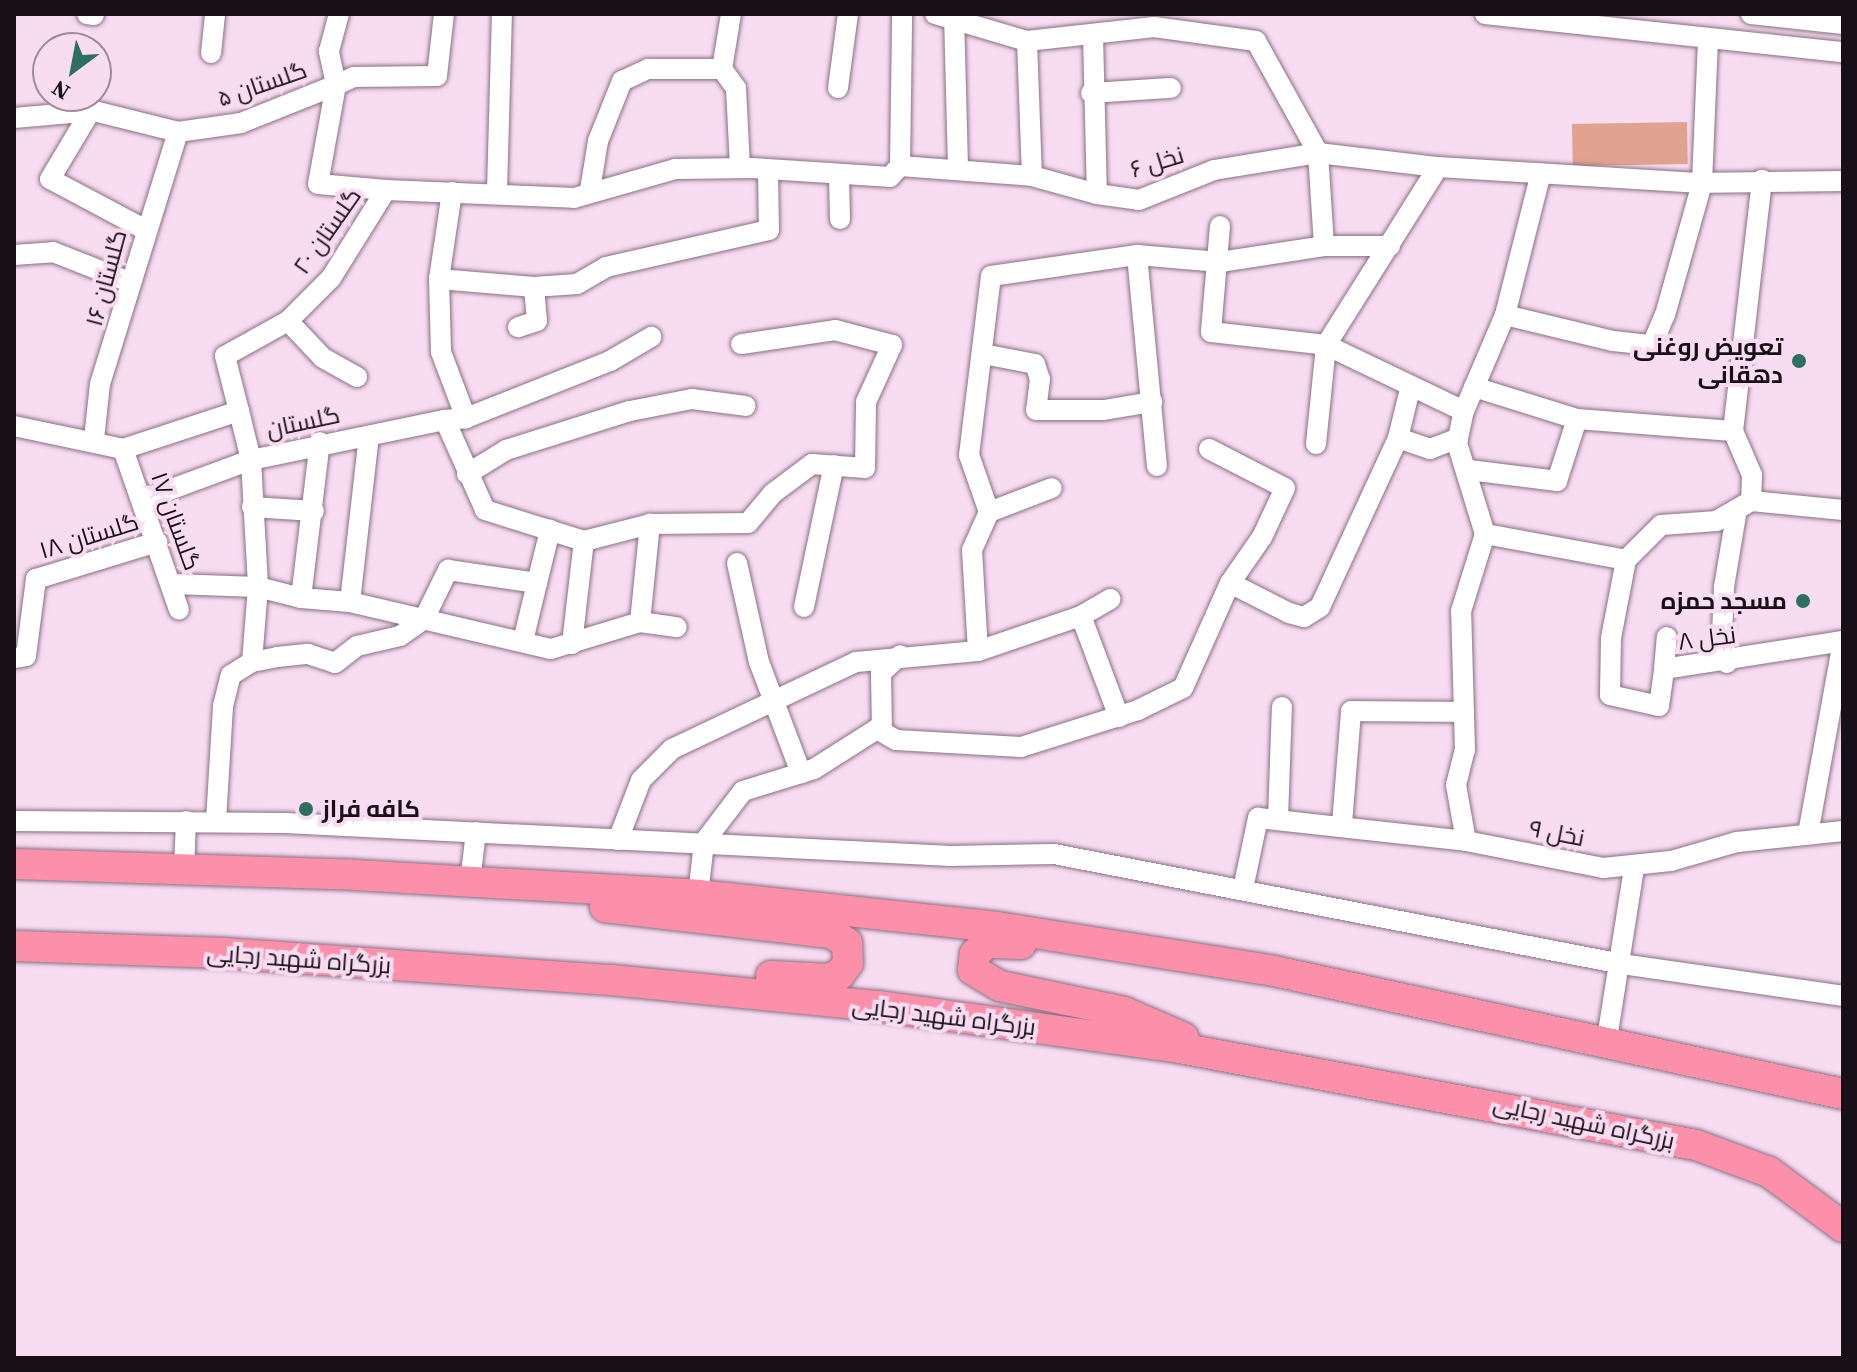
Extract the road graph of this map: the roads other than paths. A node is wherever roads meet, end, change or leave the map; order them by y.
1 (87, 14) edge
2 (215, 14) edge
3 (339, 14) edge
4 (444, 14) edge
5 (502, 14) edge
6 (731, 14) edge
7 (848, 14) edge
8 (902, 14) edge
9 (1485, 14) edge
10 (1751, 14) edge
11 (94, 15) edge
12 (948, 17) edge
13 (1843, 24) edge
14 (1093, 34) junction
15 (1708, 38) junction
16 (1027, 41) junction
17 (1843, 52) edge
18 (211, 53) dead end
19 (722, 69) junction
20 (336, 85) junction
21 (838, 88) dead end
22 (1171, 88) dead end
23 (1091, 93) junction
24 (90, 112) junction
25 (14, 118) edge
26 (178, 132) junction
27 (1318, 153) junction
28 (900, 166) junction
29 (1438, 167) junction
30 (740, 168) junction
31 (958, 168) junction
32 (768, 170) junction
33 (1541, 173) junction
34 (839, 176) junction
35 (1032, 176) junction
36 (1762, 180) junction
37 (1843, 181) edge
38 (1702, 183) junction
39 (386, 190) junction
40 (590, 190) junction
41 (497, 191) junction
42 (452, 192) junction
43 (1097, 194) junction
44 (840, 219) dead end
45 (1220, 226) dead end
46 (146, 230) junction
47 (1324, 246) junction
48 (1390, 246) junction
49 (14, 255) edge
50 (1137, 255) junction
51 (1220, 262) junction
52 (439, 279) junction
53 (129, 282) junction
54 (534, 287) junction
55 (1505, 315) junction
56 (288, 321) junction
57 (518, 327) dead end
58 (651, 337) dead end
59 (741, 344) dead end
60 (1326, 345) junction
61 (983, 354) junction
62 (357, 377) dead end
63 (1474, 387) junction
64 (1410, 389) junction
65 (1152, 402) junction
66 (746, 406) dead end
67 (239, 411) junction
68 (1464, 411) junction
69 (456, 419) junction
70 (1577, 419) junction
71 (14, 426) edge
72 (1733, 431) junction
73 (369, 436) junction
74 (1398, 438) junction
75 (1458, 438) junction
76 (94, 439) junction
77 (320, 442) junction
78 (1316, 444) dead end
79 (123, 449) junction
80 (1209, 449) dead end
81 (251, 460) junction
82 (834, 465) junction
83 (1157, 466) dead end
84 (1469, 470) junction
85 (467, 474) junction
86 (1052, 488) dead end
87 (142, 500) junction
88 (1744, 505) junction
89 (252, 507) junction
90 (1843, 510) edge
91 (314, 511) junction
92 (989, 512) junction
93 (650, 524) junction
94 (550, 530) junction
95 (1485, 534) junction
96 (584, 541) junction
97 (157, 542) junction
98 (1626, 560) junction
99 (737, 563) dead end
100 (537, 583) junction
101 (1230, 583) junction
102 (172, 584) junction
103 (258, 587) junction
104 (301, 598) junction
105 (1111, 599) dead end
106 (350, 602) junction
107 (804, 607) dead end
108 (179, 610) dead end
109 (1081, 616) junction
110 (424, 619) junction
111 (640, 622) junction
112 (677, 627) dead end
113 (1667, 637) dead end
114 (523, 641) junction
115 (1843, 642) edge
116 (572, 644) junction
117 (978, 651) junction
118 (900, 655) junction
119 (14, 658) edge
120 (252, 662) junction
121 (1727, 663) junction
122 (1664, 669) junction
123 (774, 702) junction
124 (1282, 707) dead end
125 (1463, 712) junction
126 (1119, 717) junction
127 (882, 731) junction
128 (801, 773) junction
129 (1268, 818) junction
130 (14, 821) edge
131 (186, 821) junction
132 (216, 821) junction
133 (1342, 824) junction
134 (1843, 831) edge
135 (476, 832) junction
136 (1808, 834) junction
137 (618, 840) junction
138 (1466, 841) junction
139 (704, 842) junction
140 (14, 864) edge
141 (1634, 868) junction
142 (184, 870) junction
143 (470, 882) junction
144 (544, 886) junction
145 (1243, 889) junction
146 (698, 895) junction
147 (1110, 945) junction
148 (14, 946) edge
149 (1622, 964) junction
150 (696, 988) junction
151 (1843, 996) edge
152 (1606, 1045) junction
153 (1224, 1055) junction
154 (1843, 1094) edge
155 (1843, 1227) edge

1 - 11 street
2 - 18 street
3 - 20 street
4 - 20 street, گلستان ۵
5 - 41 street
6 - 19 street
7 - 21 street
8 - 28 street
9 - 15 street
10 - 13 street
12 - 16 street
12 - 31 street
14 - 16 street
14 - 23 street
14 - 27 street
15 - 17 street
15 - 38 street
16 - 35 street
19 - 30 street
19 - 40 street
20 - 26 street, گلستان ۵
20 - 39 street
22 - 23 street
23 - 43 street
24 - 25 street, گلستان ۵
24 - 26 street, گلستان ۵
24 - 46 street
26 - 46 street, گلستان ۱۶
27 - 29 street, نخل ۶
27 - 43 street, نخل ۶
27 - 47 street
28 - 31 street, نخل ۶
28 - 34 street, نخل ۶
29 - 33 street, نخل ۶
29 - 48 street
30 - 32 street, نخل ۶
30 - 40 street, نخل ۶
31 - 35 street, نخل ۶
32 - 34 street, نخل ۶
32 - 54 street
33 - 38 street, نخل ۶
33 - 55 street
34 - 44 street
35 - 43 street, نخل ۶
36 - 37 street, نخل ۶
36 - 38 street, نخل ۶
36 - 72 street
38 - 55 street
39 - 42 street, گلستان ۲۰
39 - 56 street, گلستان ۲۰
40 - 41 street, نخل ۶
41 - 42 street, گلستان ۲۰
42 - 52 street
45 - 51 street
46 - 53 street, گلستان ۱۶
47 - 48 street
47 - 51 street
48 - 60 street
49 - 53 street
50 - 51 street
50 - 61 street
50 - 65 street
51 - 60 street
52 - 54 street
52 - 69 street
53 - 76 street, گلستان ۱۶
54 - 57 street
55 - 63 street
56 - 62 street
56 - 67 street, گلستان ۲۰
58 - 69 street, گلستان
59 - 82 street
60 - 64 street
60 - 78 street
61 - 65 street
61 - 92 street
63 - 68 street
63 - 70 street
64 - 68 street
64 - 74 street
65 - 83 street
66 - 85 street
67 - 79 street, گلستان
67 - 81 street, گلستان
68 - 75 street
69 - 73 street, گلستان
69 - 85 street
70 - 72 street
70 - 84 street
71 - 76 street
72 - 88 street
73 - 77 street, گلستان
73 - 106 street
74 - 75 street
74 - 101 street
75 - 84 street
76 - 79 street
77 - 81 street, گلستان
77 - 91 street
79 - 87 street, گلستان ۱۷
80 - 101 street
81 - 87 street
81 - 89 street
82 - 93 street
82 - 107 street
84 - 95 street
85 - 94 street
86 - 92 street
87 - 97 street, گلستان ۱۷
88 - 90 street
88 - 98 street
88 - 121 street
89 - 91 street
89 - 103 street
91 - 104 street
92 - 117 street
93 - 96 street
93 - 111 street
94 - 96 street
94 - 100 street
95 - 98 street
95 - 125 street
96 - 116 street
97 - 102 street, گلستان ۱۷
97 - 119 street, گلستان ۱۸
98 - 122 street, نخل ۸
99 - 123 street
100 - 110 street
100 - 114 street
101 - 126 street
102 - 103 street
102 - 108 street, گلستان ۱۷
103 - 104 street
103 - 120 street
104 - 106 street
105 - 109 street
106 - 110 street
109 - 117 street
109 - 126 street
110 - 114 street
110 - 120 street
111 - 112 street
111 - 116 street
113 - 122 street
114 - 116 street
115 - 121 street, نخل ۸
115 - 136 street
117 - 118 street
118 - 123 street
118 - 127 street
120 - 132 street
121 - 122 street, نخل ۸
123 - 128 street
123 - 137 street
124 - 129 street
125 - 133 street
125 - 138 street
126 - 127 street
127 - 128 street
128 - 139 street
129 - 133 street, نخل ۹
129 - 145 street
130 - 131 street
131 - 132 street
131 - 142 street
132 - 135 street
133 - 138 street, نخل ۹
134 - 136 street, نخل ۹
135 - 137 street
135 - 143 street
136 - 141 street, نخل ۹
137 - 139 street
138 - 141 street, نخل ۹
139 - 145 street
139 - 146 street
140 - 142 highway
141 - 149 street
142 - 143 highway
143 - 144 highway
144 - 146 highway
144 - 150 highway
145 - 149 street
146 - 147 highway
147 - 152 highway
147 - 153 highway
148 - 150 highway, بزرگراه شهید رجایی
149 - 151 street
149 - 152 street
150 - 153 highway, بزرگراه شهید رجایی
152 - 154 highway
153 - 155 highway, بزرگراه شهید رجایی

